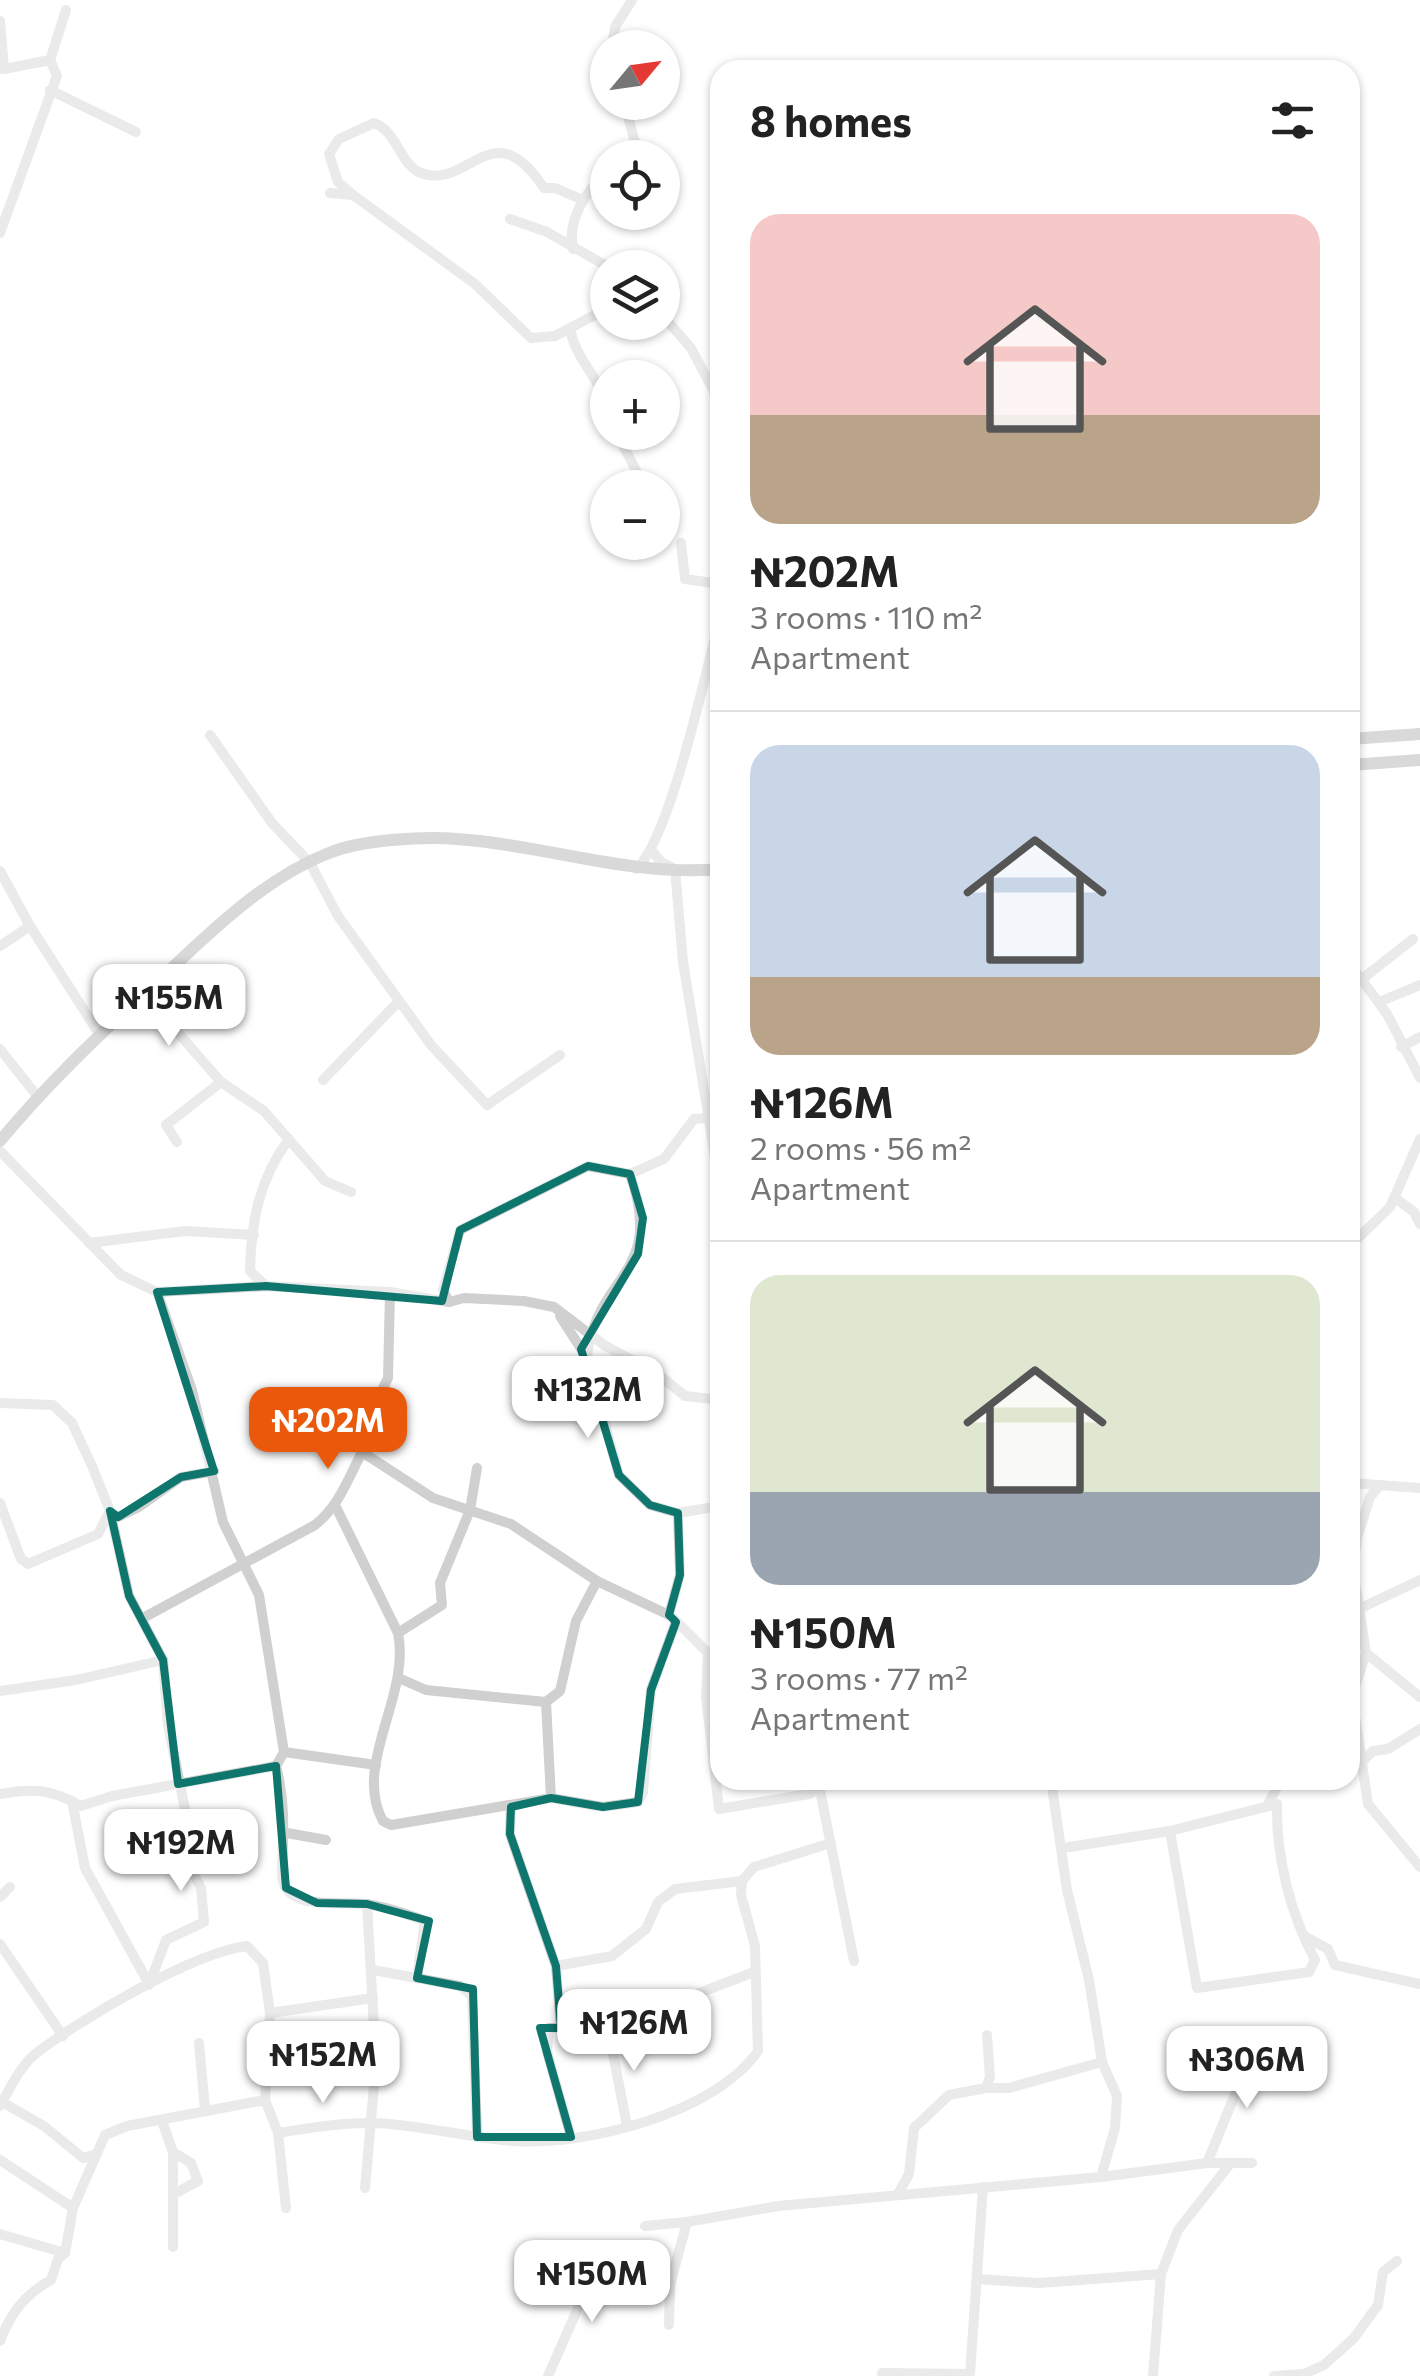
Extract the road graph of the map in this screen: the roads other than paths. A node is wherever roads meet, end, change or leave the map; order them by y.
1 (632, 0) edge
2 (66, 10) dead end
3 (0, 21) edge
4 (615, 30) edge
5 (50, 60) junction
6 (2, 69) edge
7 (50, 90) junction
8 (136, 132) dead end
9 (590, 192) edge
10 (330, 193) dead end
11 (353, 195) junction
12 (583, 200) junction
13 (510, 219) dead end
14 (0, 233) edge
15 (574, 250) junction
16 (590, 258) edge
17 (590, 318) edge
18 (570, 329) junction
19 (680, 335) edge
20 (590, 373) edge
21 (710, 383) edge
22 (681, 543) dead end
23 (710, 583) edge
24 (710, 652) edge
25 (1420, 734) edge
26 (210, 735) dead end
27 (1360, 738) edge
28 (1420, 760) edge
29 (1360, 763) edge
30 (652, 851) junction
31 (310, 864) junction
32 (675, 869) junction
33 (710, 869) edge
34 (635, 870) junction
35 (0, 871) edge
36 (30, 926) junction
37 (1412, 939) dead end
38 (0, 946) edge
39 (1360, 977) edge
40 (1362, 980) junction
41 (1420, 984) edge
42 (144, 994) junction
43 (399, 1001) junction
44 (1379, 1002) junction
45 (98, 1032) junction
46 (1420, 1037) edge
47 (1402, 1047) junction
48 (0, 1050) edge
49 (560, 1055) dead end
50 (1420, 1078) edge
51 (322, 1080) dead end
52 (221, 1082) junction
53 (37, 1096) junction
54 (710, 1120) edge
55 (706, 1121) junction
56 (710, 1134) edge
57 (1420, 1139) edge
58 (289, 1140) junction
59 (0, 1141) edge
60 (176, 1142) dead end
61 (0, 1151) edge
62 (630, 1174) junction
63 (351, 1192) dead end
64 (1395, 1198) junction
65 (1420, 1224) edge
66 (254, 1234) junction
67 (1360, 1235) edge
68 (89, 1243) junction
69 (266, 1286) junction
70 (157, 1292) junction
71 (390, 1292) junction
72 (449, 1302) junction
73 (554, 1307) junction
74 (590, 1334) junction
75 (587, 1358) junction
76 (710, 1399) edge
77 (0, 1404) edge
78 (362, 1452) junction
79 (477, 1468) dead end
80 (214, 1471) junction
81 (1360, 1485) edge
82 (1380, 1486) junction
83 (1420, 1488) edge
84 (0, 1504) edge
85 (336, 1507) junction
86 (710, 1508) edge
87 (470, 1510) junction
88 (110, 1511) junction
89 (678, 1514) junction
90 (1360, 1529) edge
91 (244, 1563) junction
92 (1420, 1580) edge
93 (597, 1581) junction
94 (1360, 1603) edge
95 (143, 1618) junction
96 (673, 1619) junction
97 (1360, 1627) edge
98 (398, 1633) junction
99 (710, 1649) edge
100 (1366, 1653) junction
101 (163, 1660) junction
102 (1360, 1671) edge
103 (710, 1674) edge
104 (400, 1679) junction
105 (0, 1692) edge
106 (1420, 1697) edge
107 (546, 1702) junction
108 (1420, 1729) edge
109 (710, 1731) edge
110 (284, 1752) junction
111 (1360, 1761) edge
112 (376, 1764) junction
113 (276, 1766) junction
114 (1360, 1777) edge
115 (178, 1784) junction
116 (717, 1790) edge
117 (813, 1790) edge
118 (820, 1790) edge
119 (1053, 1790) edge
120 (1276, 1790) edge
121 (0, 1794) edge
122 (550, 1798) junction
123 (72, 1801) junction
124 (1277, 1804) junction
125 (512, 1807) junction
126 (1170, 1830) junction
127 (286, 1833) junction
128 (326, 1840) dead end
129 (831, 1843) junction
130 (1063, 1848) junction
131 (1420, 1867) edge
132 (742, 1881) junction
133 (10, 1886) dead end
134 (0, 1897) edge
135 (367, 1904) junction
136 (1303, 1936) junction
137 (0, 1944) edge
138 (854, 1961) dead end
139 (556, 1966) junction
140 (373, 1970) junction
141 (754, 1972) junction
142 (417, 1978) junction
143 (1420, 1984) edge
144 (150, 1985) junction
145 (373, 1998) junction
146 (270, 2014) junction
147 (561, 2028) junction
148 (608, 2028) junction
149 (987, 2034) dead end
150 (63, 2036) junction
151 (199, 2043) dead end
152 (1254, 2048) dead end
153 (1102, 2062) junction
154 (986, 2088) junction
155 (265, 2100) junction
156 (1, 2104) edge
157 (205, 2110) junction
158 (162, 2121) junction
159 (374, 2122) junction
160 (627, 2126) junction
161 (278, 2133) junction
162 (571, 2136) junction
163 (477, 2137) junction
164 (173, 2152) junction
165 (94, 2155) junction
166 (0, 2160) edge
167 (1208, 2162) junction
168 (1252, 2163) dead end
169 (1230, 2164) junction
170 (1101, 2177) junction
171 (983, 2186) junction
172 (365, 2188) dead end
173 (174, 2194) junction
174 (898, 2194) junction
175 (73, 2208) junction
176 (286, 2208) dead end
177 (687, 2222) junction
178 (645, 2226) dead end
179 (0, 2234) edge
180 (173, 2247) dead end
181 (65, 2253) junction
182 (600, 2258) dead end
183 (1397, 2261) dead end
184 (1161, 2274) junction
185 (977, 2279) junction
186 (669, 2325) dead end
187 (0, 2341) edge
188 (882, 2373) dead end
189 (973, 2375) edge
190 (1304, 2375) edge
191 (548, 2376) edge
192 (1153, 2376) edge
193 (1274, 2376) edge

1 - 4 street
2 - 5 street
3 - 6 street
5 - 6 street
5 - 7 street
7 - 8 street
7 - 14 street
9 - 12 street
10 - 11 street
11 - 12 street
11 - 18 street
12 - 15 street
13 - 15 street
15 - 16 street
17 - 18 street
18 - 20 street
19 - 21 street
22 - 23 street
24 - 30 street
25 - 27 main road
26 - 31 street
28 - 29 main road
30 - 32 street
30 - 34 street
31 - 34 main road
31 - 42 main road
31 - 43 street
32 - 33 main road
32 - 34 main road
32 - 55 street
35 - 36 street
36 - 38 street
36 - 45 street
37 - 40 street
39 - 40 street
40 - 44 street
41 - 44 street
42 - 45 main road
42 - 52 street
43 - 49 street
43 - 51 street
44 - 47 street
45 - 53 main road
46 - 47 street
47 - 50 street
48 - 53 street
52 - 58 street
52 - 60 street
53 - 59 main road
54 - 55 street
55 - 56 street
55 - 62 street
57 - 64 street
58 - 63 street
58 - 66 street
61 - 68 street
62 - 72 street
62 - 74 street
64 - 65 street
64 - 67 street
66 - 68 street
66 - 69 street
68 - 70 street
69 - 70 street
69 - 71 street
70 - 80 street
71 - 72 street
71 - 78 street
72 - 73 street
73 - 74 street
73 - 75 street
74 - 75 street
74 - 76 street
75 - 89 street
77 - 88 street
78 - 85 street
78 - 87 street
79 - 87 street
80 - 88 street
80 - 91 street
81 - 82 street
82 - 83 street
82 - 90 street
84 - 88 street
85 - 91 street
85 - 98 street
86 - 89 street
87 - 93 street
87 - 98 street
88 - 95 street
89 - 96 street
91 - 95 street
91 - 110 street
92 - 94 street
93 - 96 street
93 - 107 street
95 - 101 street
96 - 99 street
96 - 122 street
97 - 100 street
98 - 104 street
100 - 102 street
100 - 106 street
101 - 105 street
101 - 115 street
103 - 109 street
104 - 107 street
104 - 112 street
107 - 122 street
108 - 111 street
110 - 112 street
110 - 113 street
112 - 125 street
113 - 115 street
113 - 127 street
114 - 131 street
115 - 123 street
115 - 144 street
116 - 117 street
118 - 129 street
119 - 130 street
120 - 124 street
121 - 123 street
122 - 125 street
123 - 144 street
124 - 126 street
124 - 136 street
125 - 139 street
126 - 130 street
126 - 136 street
127 - 128 street
127 - 135 street
129 - 132 street
129 - 138 street
130 - 153 street
132 - 139 street
132 - 141 street
133 - 134 street
135 - 140 street
135 - 142 street
136 - 143 street
137 - 150 street
139 - 147 street
140 - 142 street
140 - 145 street
141 - 148 street
141 - 160 street
142 - 163 street
144 - 146 street
144 - 150 street
145 - 146 street
145 - 159 street
146 - 155 street
147 - 148 street
147 - 162 street
148 - 160 street
149 - 154 street
150 - 156 street
151 - 157 street
152 - 167 street
153 - 154 street
153 - 170 street
154 - 174 street
155 - 157 street
155 - 161 street
156 - 165 street
157 - 158 street
158 - 164 street
158 - 165 street
159 - 161 street
159 - 163 street
159 - 172 street
160 - 162 street
161 - 176 street
162 - 163 street
164 - 173 street
164 - 173 street
165 - 175 street
166 - 175 street
167 - 169 street
167 - 170 street
168 - 169 street
169 - 184 street
170 - 171 street
171 - 174 street
171 - 185 street
173 - 180 street
174 - 177 street
175 - 181 street
177 - 178 street
177 - 186 street
179 - 181 street
181 - 187 street
182 - 191 street
183 - 190 street
184 - 185 street
184 - 192 street
185 - 189 street
188 - 189 street
190 - 193 street

